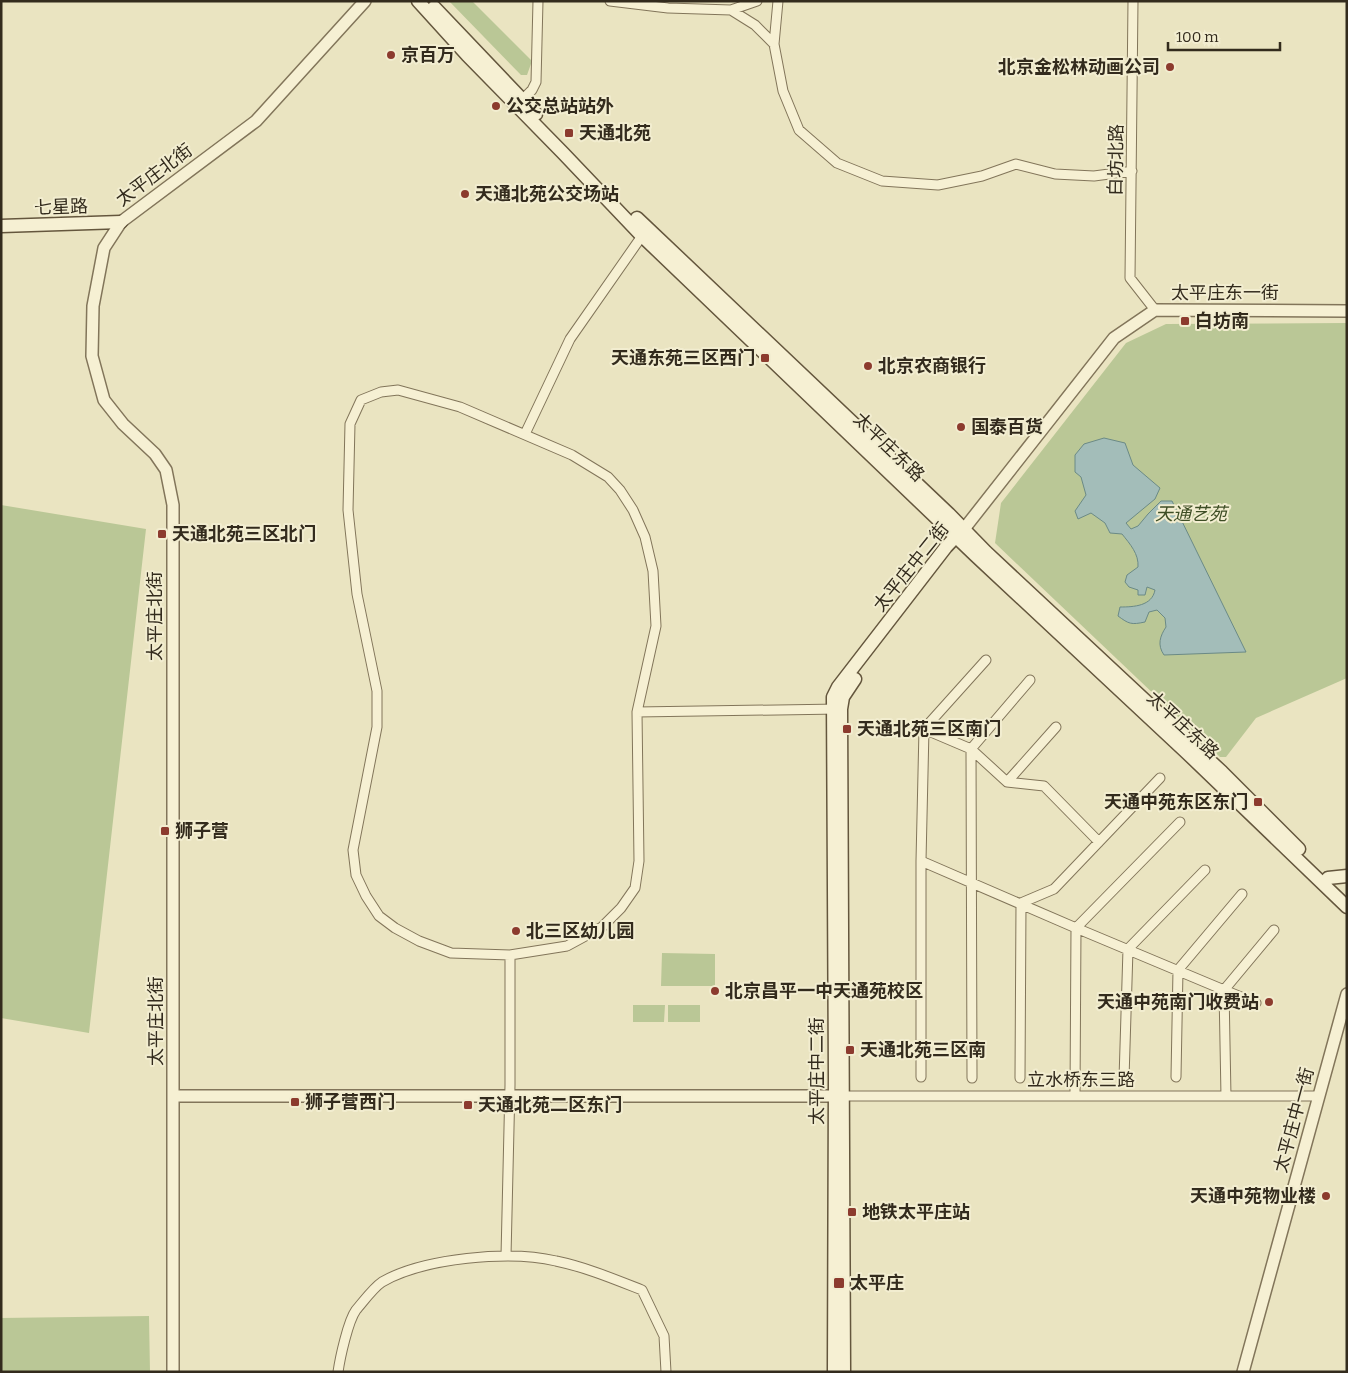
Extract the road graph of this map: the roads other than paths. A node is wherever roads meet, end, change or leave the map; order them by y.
1 (365, 1) edge
2 (418, 1) edge
3 (429, 1) edge
4 (538, 1) edge
5 (610, 1) edge
6 (757, 1) edge
7 (778, 1) edge
8 (1133, 1) edge
9 (731, 10) junction
10 (774, 44) junction
11 (519, 103) junction
12 (1132, 171) junction
13 (121, 222) junction
14 (1, 226) edge
15 (644, 232) junction
16 (1155, 310) junction
17 (1347, 310) edge
18 (525, 434) junction
19 (960, 535) junction
20 (986, 660) dead end
21 (1030, 680) dead end
22 (836, 709) junction
23 (637, 712) junction
24 (1056, 727) dead end
25 (924, 729) junction
26 (971, 749) junction
27 (1160, 778) dead end
28 (1006, 782) junction
29 (1180, 822) dead end
30 (1099, 842) junction
31 (921, 861) junction
32 (1205, 870) dead end
33 (1347, 876) edge
34 (1328, 878) junction
35 (973, 882) junction
36 (1242, 894) dead end
37 (1347, 897) edge
38 (1021, 903) junction
39 (1347, 907) edge
40 (1076, 928) junction
41 (1274, 930) dead end
42 (1128, 949) junction
43 (510, 955) junction
44 (1178, 970) junction
45 (1224, 990) junction
46 (1347, 994) edge
47 (1256, 1003) dead end
48 (1176, 1077) dead end
49 (921, 1078) dead end
50 (972, 1078) dead end
51 (1020, 1078) dead end
52 (1124, 1079) dead end
53 (174, 1096) junction
54 (509, 1096) junction
55 (840, 1096) junction
56 (1075, 1096) junction
57 (1226, 1096) junction
58 (1318, 1096) junction
59 (506, 1256) junction
60 (173, 1372) edge
61 (338, 1372) edge
62 (666, 1372) edge
63 (834, 1372) edge
64 (844, 1372) edge
65 (1243, 1372) edge

1 - 13 street, 太平庄北街
2 - 11 main road, 太平庄东路
3 - 11 main road, 太平庄东路
4 - 11 street
5 - 9 street
6 - 9 street
7 - 10 street
8 - 12 street, 白坊北路
9 - 10 street
10 - 12 street
11 - 15 main road, 太平庄东路
12 - 16 street, 白坊北路
13 - 14 main road, 七星路
13 - 53 street, 太平庄北街
15 - 18 street
15 - 19 main road, 太平庄东路
16 - 17 street, 太平庄东一街
16 - 19 street, 太平庄东一街
18 - 23 street
18 - 43 street
19 - 22 main road, 太平庄中二街
19 - 34 main road, 太平庄东路
19 - 39 main road, 太平庄东路
20 - 25 street
21 - 26 street
22 - 23 street
22 - 55 main road, 太平庄中二街
23 - 43 street
24 - 28 street
25 - 26 street
25 - 31 street
26 - 28 street
26 - 35 street
27 - 30 street
28 - 30 street
29 - 40 street
30 - 38 street
31 - 35 street
31 - 49 street
32 - 42 street
33 - 34 main road
34 - 37 main road, 太平庄东路
35 - 38 street
35 - 50 street
36 - 44 street
38 - 40 street
38 - 51 street
40 - 42 street
40 - 56 street
41 - 45 street
42 - 44 street
42 - 52 street
43 - 54 street
44 - 45 street
44 - 48 street
45 - 47 street
45 - 57 street
46 - 58 street, 太平庄中一街
53 - 54 street
53 - 60 street, 太平庄北街
54 - 55 street
54 - 59 street
55 - 56 street, 立水桥东三路
55 - 63 main road, 太平庄中二街
55 - 64 main road, 太平庄中二街
56 - 57 street, 立水桥东三路
57 - 58 street, 立水桥东三路
58 - 65 street, 太平庄中一街
59 - 61 street
59 - 62 street

